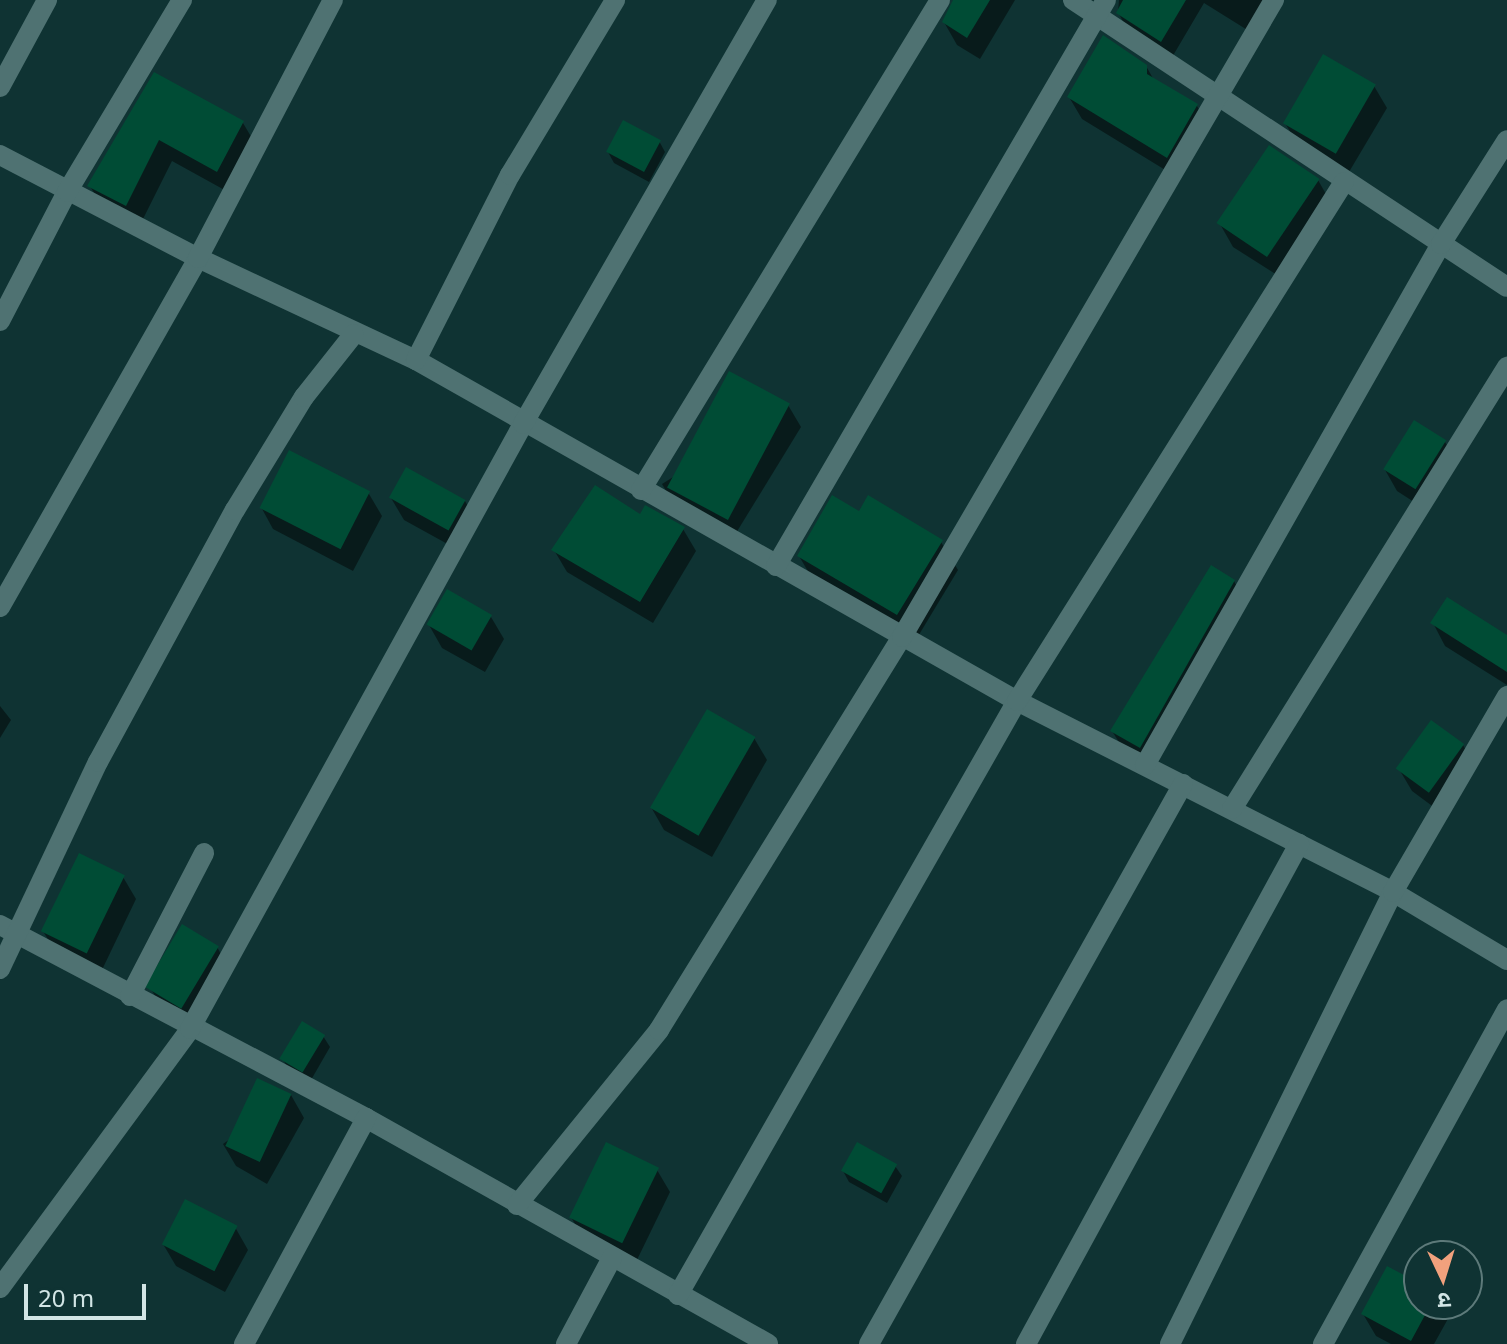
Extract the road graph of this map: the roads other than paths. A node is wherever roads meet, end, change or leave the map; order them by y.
1 (47, 0) edge
2 (182, 0) edge
3 (333, 0) edge
4 (615, 0) edge
5 (767, 0) edge
6 (940, 0) edge
7 (1073, 0) edge
8 (1274, 0) edge
9 (1101, 8) edge
10 (0, 87) edge
11 (1216, 98) junction
12 (1507, 140) edge
13 (0, 155) edge
14 (1344, 182) junction
15 (67, 192) junction
16 (1441, 244) junction
17 (198, 258) junction
18 (1507, 287) edge
19 (0, 321) edge
20 (354, 334) junction
21 (416, 360) junction
22 (1507, 367) edge
23 (523, 424) junction
24 (641, 490) junction
25 (776, 566) junction
26 (0, 607) edge
27 (902, 637) junction
28 (1507, 696) edge
29 (1017, 701) junction
30 (1145, 765) junction
31 (1183, 784) junction
32 (1232, 809) junction
33 (1299, 844) junction
34 (204, 853) dead end
35 (1393, 892) junction
36 (8, 929) edge
37 (1507, 960) edge
38 (0, 969) edge
39 (130, 996) junction
40 (1507, 1009) edge
41 (190, 1029) junction
42 (366, 1118) junction
43 (517, 1205) junction
44 (612, 1258) junction
45 (0, 1288) edge
46 (678, 1295) junction
47 (244, 1344) edge
48 (566, 1344) edge
49 (768, 1344) edge
50 (869, 1344) edge
51 (1026, 1344) edge
52 (1170, 1344) edge
53 (1323, 1344) edge

1 - 10 street
2 - 15 street
3 - 17 street
4 - 21 street
5 - 23 street
6 - 24 street
7 - 9 street
8 - 11 street
9 - 11 street
9 - 25 street
11 - 14 street
11 - 27 street
12 - 16 street
13 - 15 street
14 - 16 street
14 - 29 street
15 - 17 street
15 - 19 street
16 - 18 street
16 - 30 street
17 - 20 street
17 - 26 street
20 - 21 street
20 - 36 street
21 - 23 street
22 - 32 street
23 - 24 street
23 - 41 street
24 - 25 street
25 - 27 street
27 - 29 street
27 - 43 street
28 - 35 street
29 - 30 street
29 - 46 street
30 - 31 street
31 - 32 street
31 - 50 street
32 - 33 street
33 - 35 street
33 - 51 street
34 - 39 street
35 - 37 street
35 - 52 street
36 - 38 street
36 - 39 street
39 - 41 street
40 - 53 street
41 - 42 street
41 - 45 street
42 - 43 street
42 - 47 street
43 - 44 street
44 - 46 street
44 - 48 street
46 - 49 street

